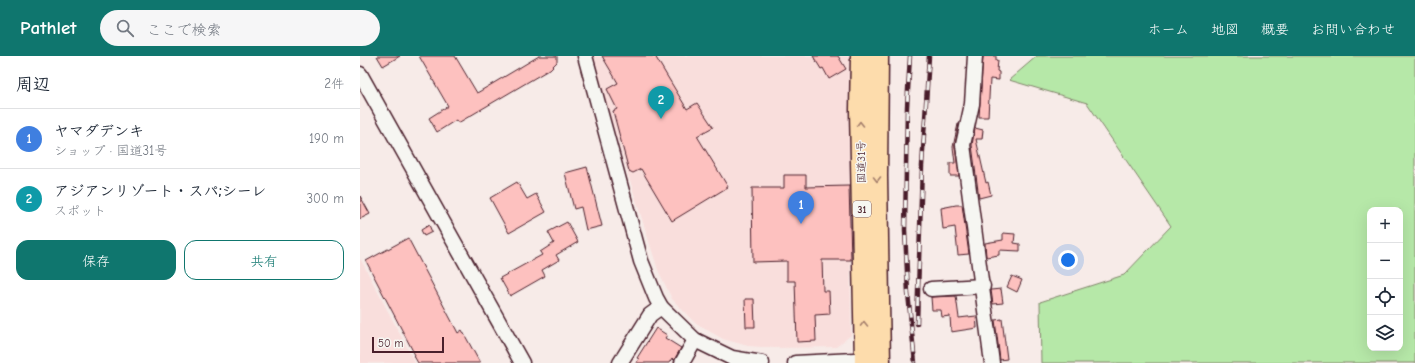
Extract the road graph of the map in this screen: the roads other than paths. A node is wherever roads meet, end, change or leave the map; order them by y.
1 (585, 56) edge
2 (861, 56) edge
3 (878, 56) edge
4 (975, 56) edge
5 (360, 74) edge
6 (983, 286) junction
7 (931, 289) dead end
8 (661, 307) junction
9 (695, 340) junction
10 (872, 361) edge
11 (522, 363) edge
12 (620, 363) edge
13 (682, 363) edge
14 (762, 363) edge
15 (795, 363) edge
16 (992, 363) edge

1 - 8 street
10 -> 2 highway, 国道31号 / 31
3 -> 10 highway, 国道31号 / 31
4 - 6 street
5 - 11 street
6 - 7 street
6 - 16 street
8 - 9 street
8 - 12 street
9 - 13 street
9 - 14 street
10 - 15 street

